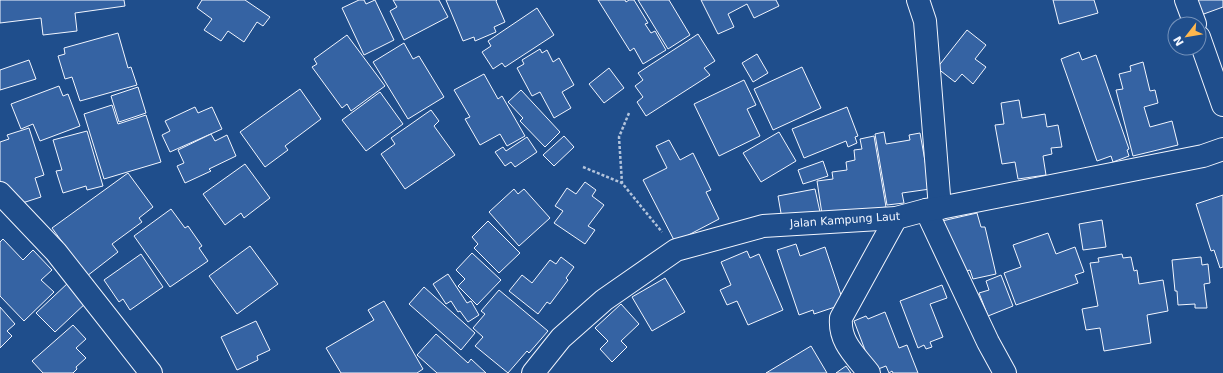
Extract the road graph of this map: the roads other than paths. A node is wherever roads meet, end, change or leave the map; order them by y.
1 (918, 0) edge
2 (1186, 0) edge
3 (1191, 16) edge
4 (1206, 56) edge
5 (1223, 105) edge
6 (1223, 149) edge
7 (0, 194) edge
8 (933, 209) junction
9 (896, 218) junction
10 (151, 373) edge
11 (533, 373) edge
12 (869, 373) edge
13 (1005, 373) edge

1 - 8 street
2 - 3 street
4 - 5 street
6 - 8 street, Jalan Kampung Laut
7 - 10 street
8 - 9 street, Jalan Kampung Laut
8 - 13 street
9 - 11 street, Jalan Kampung Laut
9 - 12 street

